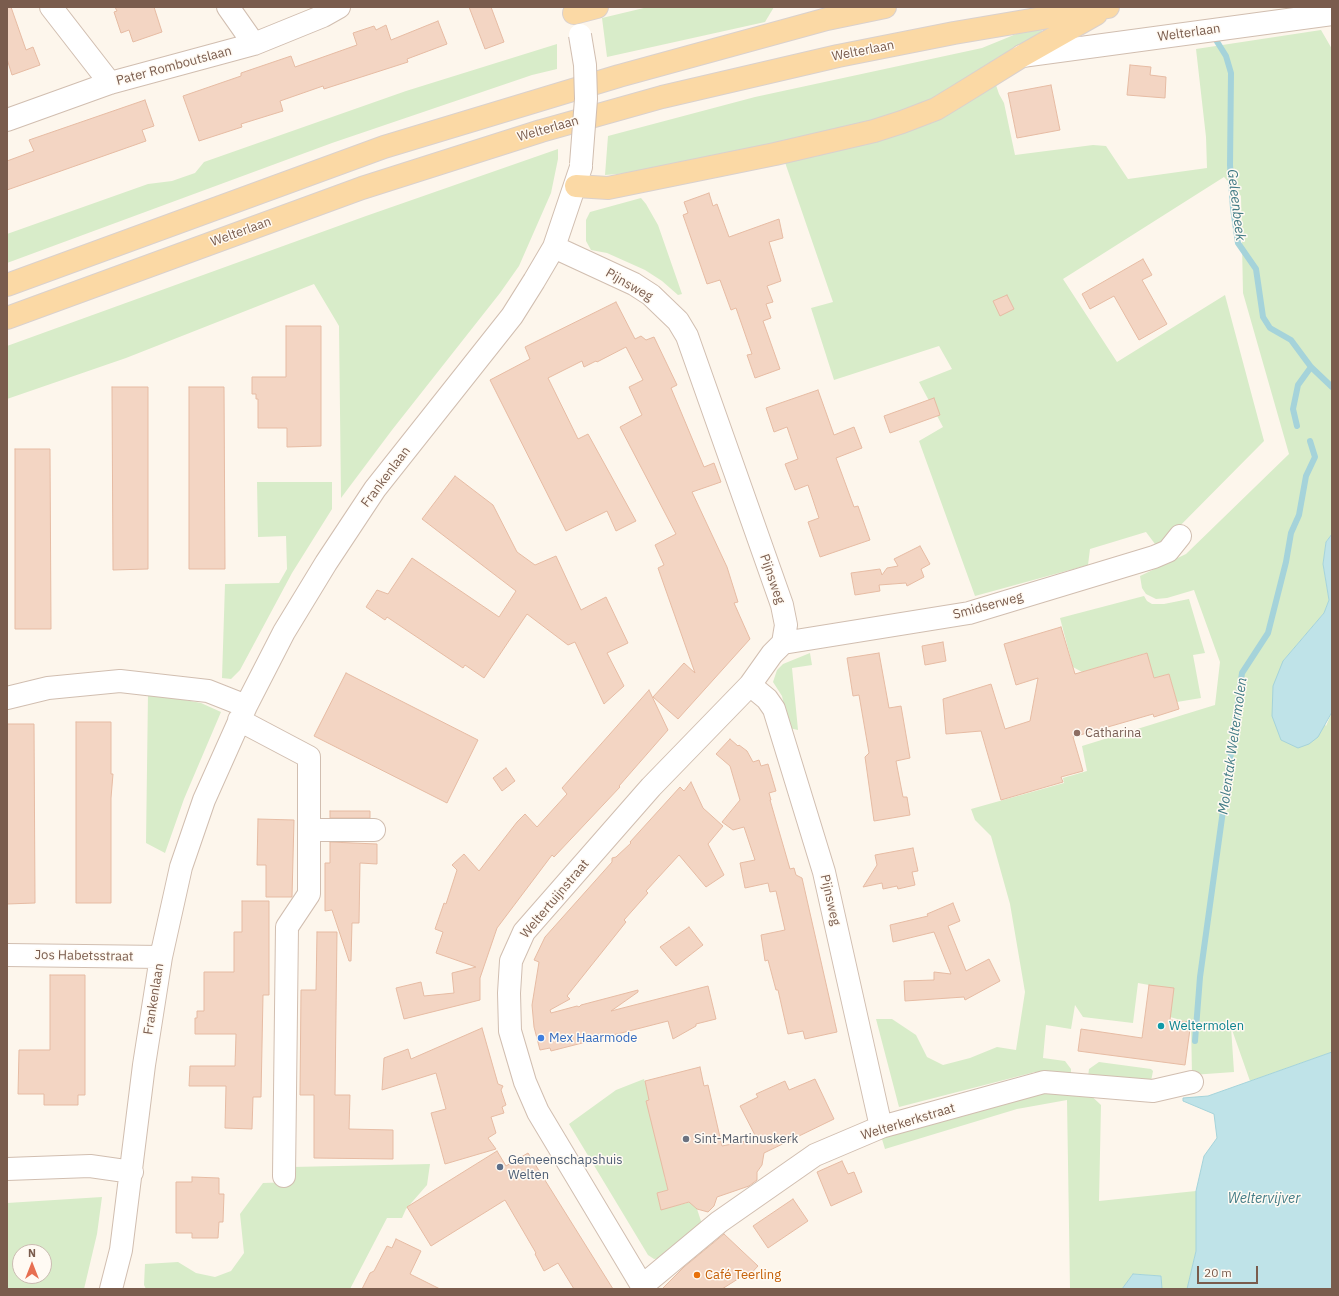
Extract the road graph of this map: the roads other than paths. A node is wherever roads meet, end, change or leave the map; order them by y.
1 (51, 7) edge
2 (228, 7) edge
3 (339, 7) edge
4 (597, 7) edge
5 (885, 7) edge
6 (1108, 7) edge
7 (573, 10) edge
8 (1332, 14) edge
9 (254, 44) junction
10 (1022, 56) junction
11 (110, 83) junction
12 (7, 120) edge
13 (576, 186) junction
14 (554, 247) junction
15 (7, 285) edge
16 (7, 318) edge
17 (1180, 536) dead end
18 (783, 643) junction
19 (750, 685) junction
20 (7, 698) edge
21 (242, 713) junction
22 (309, 830) junction
23 (374, 830) dead end
24 (7, 955) edge
25 (161, 957) junction
26 (1192, 1082) dead end
27 (881, 1127) junction
28 (7, 1169) edge
29 (132, 1172) junction
30 (284, 1176) dead end
31 (643, 1287) edge
32 (112, 1289) edge

1 - 11 street
2 - 9 street
3 - 9 street, Pater Romboutslaan
4 - 7 main road
5 - 15 main road
6 - 10 main road
6 - 16 main road, Welterlaan
7 - 13 street, bridge
8 - 10 street, Welterlaan
9 - 11 street, Pater Romboutslaan
10 - 13 main road
11 - 12 street, Pater Romboutslaan
13 - 14 street
14 - 18 street, Pijnsweg
14 - 21 street, Frankenlaan
17 - 18 street, Smidserweg
18 - 19 street, Weltertuijnstraat
19 - 27 street, Pijnsweg
19 - 31 street, Weltertuijnstraat
20 - 21 street
21 - 22 street
21 - 25 street, Frankenlaan
22 - 23 street
22 - 30 street
24 - 25 street, Jos Habetsstraat
25 - 29 street, Frankenlaan
26 - 27 street, Welterkerkstraat
27 - 31 street, Welterkerkstraat
28 - 29 street
29 - 32 street, Frankenlaan

